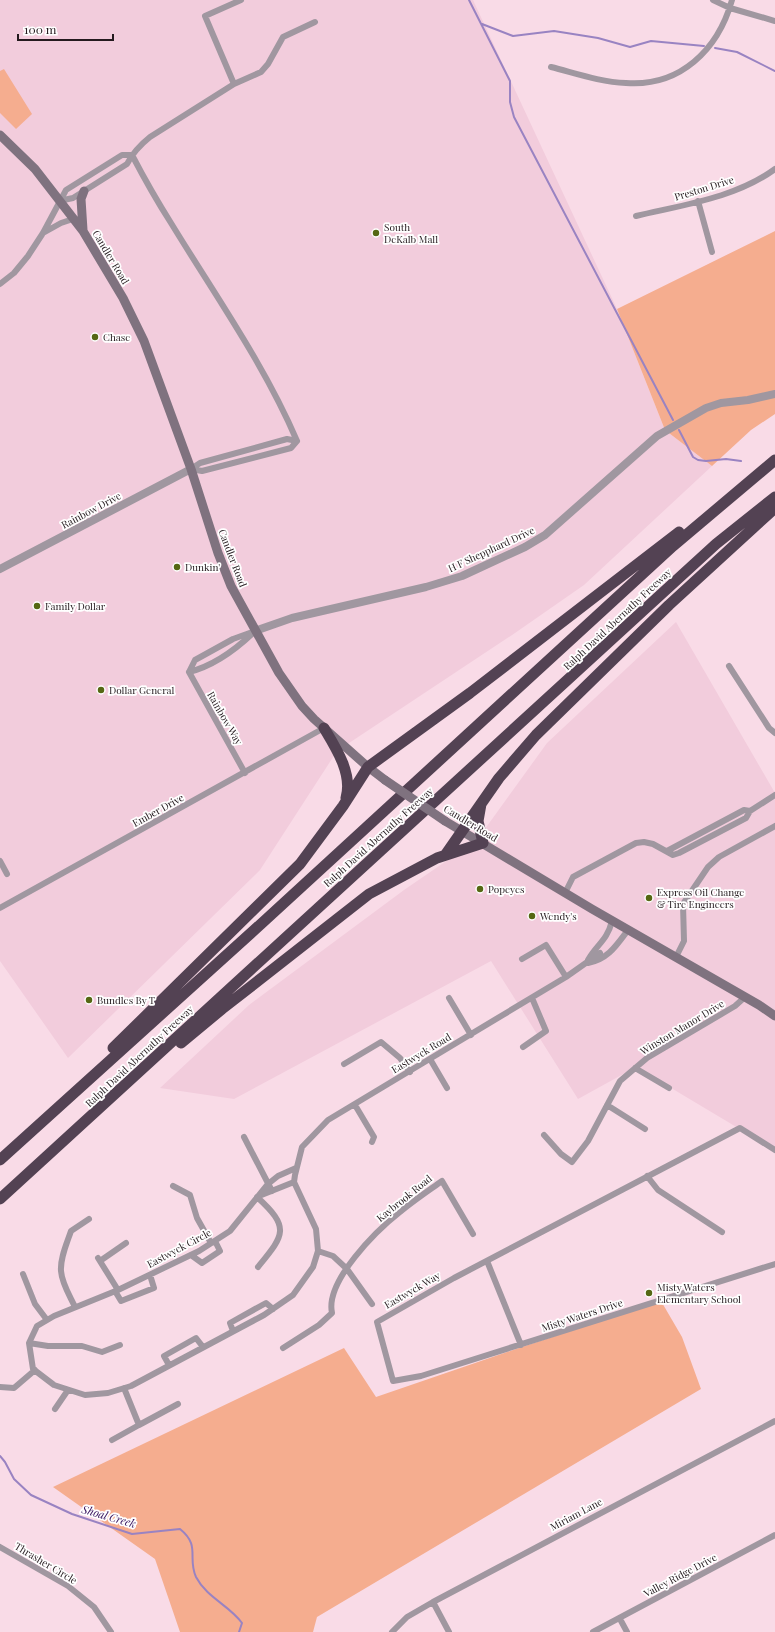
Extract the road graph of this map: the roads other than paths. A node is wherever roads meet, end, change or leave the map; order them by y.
1 (241, 0) edge
2 (713, 0) edge
3 (732, 0) edge
4 (730, 8) junction
5 (775, 21) edge
6 (315, 22) dead end
7 (551, 67) dead end
8 (234, 84) junction
9 (0, 134) edge
10 (132, 155) junction
11 (775, 169) edge
12 (84, 191) junction
13 (59, 201) junction
14 (698, 201) junction
15 (636, 216) dead end
16 (73, 219) junction
17 (83, 231) junction
18 (43, 234) junction
19 (712, 252) dead end
20 (0, 284) edge
21 (775, 394) edge
22 (297, 441) junction
23 (775, 460) edge
24 (765, 468) junction
25 (191, 469) junction
26 (775, 497) edge
27 (775, 508) edge
28 (0, 569) edge
29 (255, 631) junction
30 (728, 666) dead end
31 (189, 672) junction
32 (324, 728) junction
33 (775, 733) edge
34 (368, 767) junction
35 (245, 773) junction
36 (775, 796) edge
37 (481, 804) junction
38 (343, 806) junction
39 (775, 826) edge
40 (463, 831) junction
41 (483, 843) junction
42 (446, 854) junction
43 (0, 861) edge
44 (7, 874) dead end
45 (565, 893) junction
46 (0, 908) edge
47 (612, 921) junction
48 (628, 930) junction
49 (601, 952) junction
50 (676, 957) junction
51 (522, 959) dead end
52 (586, 964) junction
53 (566, 978) junction
54 (745, 997) junction
55 (449, 998) dead end
56 (532, 998) junction
57 (775, 1016) edge
58 (471, 1035) junction
59 (523, 1047) dead end
60 (430, 1059) junction
61 (344, 1064) dead end
62 (636, 1068) junction
63 (410, 1072) junction
64 (447, 1088) dead end
65 (669, 1088) dead end
66 (355, 1105) junction
67 (607, 1105) junction
68 (90, 1117) junction
69 (645, 1129) dead end
70 (544, 1135) dead end
71 (244, 1137) dead end
72 (372, 1142) dead end
73 (775, 1150) edge
74 (0, 1159) edge
75 (296, 1168) junction
76 (647, 1176) junction
77 (294, 1182) junction
78 (268, 1184) junction
79 (173, 1186) dead end
80 (272, 1190) junction
81 (257, 1197) junction
82 (0, 1199) edge
83 (89, 1219) dead end
84 (722, 1232) dead end
85 (473, 1234) dead end
86 (213, 1242) junction
87 (126, 1243) dead end
88 (318, 1251) junction
89 (190, 1255) junction
90 (487, 1261) junction
91 (775, 1264) edge
92 (258, 1267) dead end
93 (346, 1269) junction
94 (23, 1274) dead end
95 (150, 1275) junction
96 (116, 1290) junction
97 (372, 1304) dead end
98 (75, 1307) junction
99 (273, 1309) junction
100 (47, 1320) junction
101 (233, 1332) junction
102 (29, 1343) junction
103 (120, 1344) dead end
104 (521, 1345) junction
105 (203, 1347) junction
106 (283, 1348) dead end
107 (169, 1365) junction
108 (35, 1370) junction
109 (393, 1381) joint
110 (0, 1387) edge
111 (124, 1388) junction
112 (68, 1390) junction
113 (178, 1404) dead end
114 (55, 1409) dead end
115 (775, 1421) edge
116 (138, 1425) junction
117 (112, 1440) dead end
118 (775, 1535) edge
119 (0, 1547) edge
120 (433, 1602) junction
121 (620, 1619) junction
122 (111, 1632) edge
123 (392, 1632) edge
124 (449, 1632) edge
125 (593, 1632) edge
126 (627, 1632) edge

1 - 8 street
2 - 4 street
3 - 4 street
4 - 5 street
4 - 7 street
6 - 8 street
8 - 10 street
9 - 13 main road, Candler Road
10 - 12 street
10 - 13 street
10 - 22 street
11 - 14 street, Preston Drive
12 - 13 street
12 - 17 main road
13 - 16 main road, Candler Road
13 - 18 street
14 - 15 street, Preston Drive
14 - 19 street
16 - 17 main road, Candler Road
16 - 18 street
17 - 25 main road, Candler Road
18 - 20 street
21 - 29 street, H F Shepphard Drive
22 - 25 street
22 - 25 street
23 - 24 highway, Ralph David Abernathy Freeway
24 - 34 highway
24 - 74 highway, Ralph David Abernathy Freeway
25 - 28 street, Rainbow Drive
25 - 29 main road, Candler Road
26 - 68 highway, Ralph David Abernathy Freeway
27 - 37 highway
29 - 31 street
29 - 31 street
29 - 32 main road, Candler Road
30 - 33 street
31 - 35 street, Rainbow Way
32 - 34 main road, Candler Road
32 - 35 street, Ember Drive
32 - 38 highway
34 - 38 highway
34 - 40 main road, Candler Road, bridge
35 - 46 street, Ember Drive
36 - 45 street
37 - 40 highway
37 - 41 highway
38 - 74 highway
39 - 50 street
40 - 41 main road, Candler Road
40 - 42 highway
41 - 42 highway
41 - 45 main road, Candler Road
42 - 68 highway
43 - 44 street
45 - 47 main road, Candler Road
47 - 48 main road, Candler Road
47 - 49 street, Eastwyck Road
48 - 49 street, Eastwyck Road
48 - 50 main road, Candler Road
49 - 52 street, Eastwyck Road
49 - 52 street, Eastwyck Road
50 - 54 main road, Candler Road
51 - 53 street
52 - 53 street, Eastwyck Road
53 - 56 street, Eastwyck Road
54 - 57 main road, Candler Road
54 - 62 street, Winston Manor Drive
55 - 58 street
56 - 58 street, Eastwyck Road
56 - 59 street
58 - 60 street, Eastwyck Road
60 - 63 street, Eastwyck Road
60 - 64 street
61 - 63 street
62 - 65 street
62 - 67 street, Winston Manor Drive
63 - 66 street, Eastwyck Road
66 - 72 street
66 - 75 street, Eastwyck Road
67 - 69 street
67 - 70 street, Winston Manor Drive
68 - 82 highway, Ralph David Abernathy Freeway
71 - 78 street
73 - 76 street, Eastwyck Way
75 - 77 street, Eastwyck Road
75 - 78 street
76 - 84 street
76 - 90 street, Eastwyck Way
77 - 80 street, Eastwyck Circle
77 - 88 street
78 - 80 street
78 - 81 street
79 - 86 street
80 - 81 street, Eastwyck Circle
81 - 86 street, Eastwyck Circle
81 - 92 street
83 - 98 street
85 - 93 street, Kaybrook Road
86 - 89 street, Eastwyck Circle
86 - 89 street
87 - 96 street
88 - 93 street, Eastwyck Way
88 - 99 street
89 - 95 street, Eastwyck Circle
90 - 104 street
90 - 109 street, Eastwyck Way
91 - 104 street, Misty Waters Drive
93 - 97 street, Eastwyck Way
93 - 106 street, Kaybrook Road
94 - 100 street
95 - 96 street, Eastwyck Circle
95 - 96 street
96 - 98 street, Eastwyck Circle
98 - 100 street, Eastwyck Circle
99 - 101 street
99 - 101 street
100 - 102 street, Eastwyck Circle
101 - 105 street
102 - 103 street
102 - 108 street
104 - 109 street, Misty Waters Drive
105 - 107 street
105 - 107 street
107 - 111 street
108 - 110 street
108 - 112 street
111 - 112 street
111 - 116 street
112 - 114 street
113 - 116 street
115 - 120 street, Miriam Lane
116 - 117 street
118 - 121 street, Valley Ridge Drive
119 - 122 street, Thrasher Circle
120 - 123 street, Miriam Lane
120 - 124 street
121 - 125 street, Valley Ridge Drive
121 - 126 street

